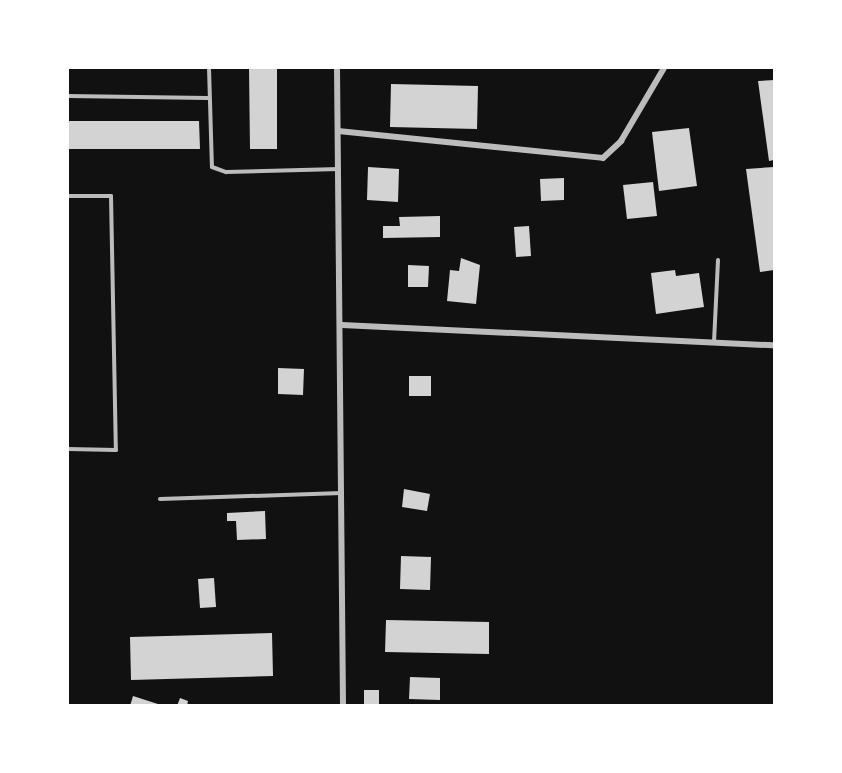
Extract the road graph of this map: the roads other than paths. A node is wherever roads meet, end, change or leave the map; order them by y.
1 (209, 68) edge
2 (337, 68) edge
3 (664, 68) edge
4 (68, 96) edge
5 (208, 98) junction
6 (338, 131) junction
7 (339, 169) junction
8 (68, 196) edge
9 (718, 260) dead end
10 (342, 325) junction
11 (714, 342) junction
12 (774, 345) edge
13 (68, 449) edge
14 (342, 493) junction
15 (160, 499) dead end
16 (343, 705) edge

1 - 5 lane
2 - 6 street
3 - 6 street
4 - 5 lane
5 - 7 lane
6 - 7 street
7 - 10 street
8 - 13 lane
9 - 11 lane
10 - 11 street
10 - 14 street
11 - 12 street
14 - 15 lane
14 - 16 street

